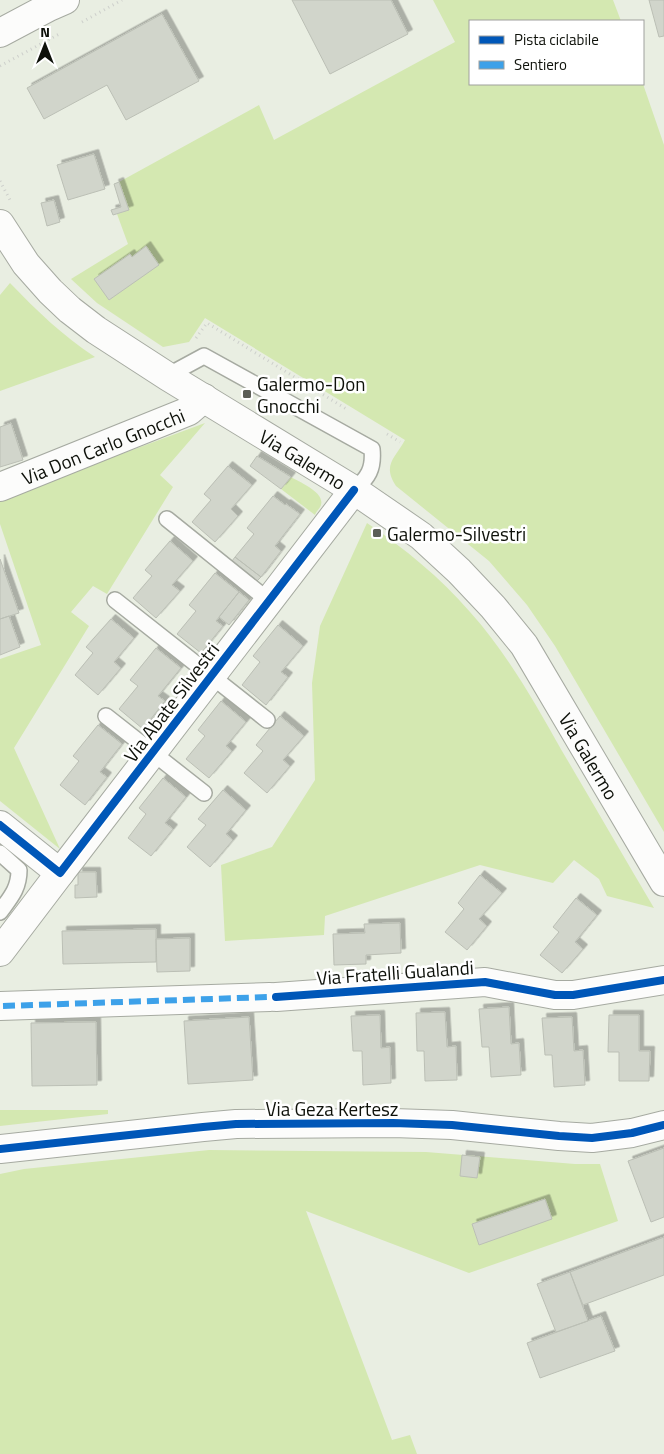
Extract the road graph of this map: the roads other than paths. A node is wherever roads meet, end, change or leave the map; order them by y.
1 (65, 0) edge
2 (0, 33) edge
3 (0, 224) edge
4 (167, 376) junction
5 (204, 398) junction
6 (0, 488) edge
7 (354, 490) junction
8 (167, 519) dead end
9 (115, 600) dead end
10 (268, 601) junction
11 (212, 676) junction
12 (106, 716) dead end
13 (267, 720) dead end
14 (153, 752) junction
15 (204, 793) dead end
16 (4, 840) edge
17 (60, 873) junction
18 (664, 882) edge
19 (0, 912) edge
20 (0, 952) edge
21 (664, 980) edge
22 (1, 1006) edge
23 (664, 1125) edge
24 (0, 1149) edge

1 - 2 street
3 - 4 street, Via Galermo
4 - 5 street, Via Galermo
4 - 7 lane
5 - 6 street, Via Don Carlo Gnocchi
5 - 7 street, Via Galermo
7 - 10 street, Via Abate Silvestri
7 - 18 street, Via Galermo
8 - 10 lane
9 - 11 lane
10 - 11 street, Via Abate Silvestri
11 - 13 lane
11 - 14 street, Via Abate Silvestri
12 - 14 lane
14 - 15 lane
14 - 17 street, Via Abate Silvestri
16 - 17 street
16 - 19 lane
17 - 20 street, Via Abate Silvestri
21 - 22 street, Via Fratelli Gualandi
23 - 24 street, Via Geza Kertesz

